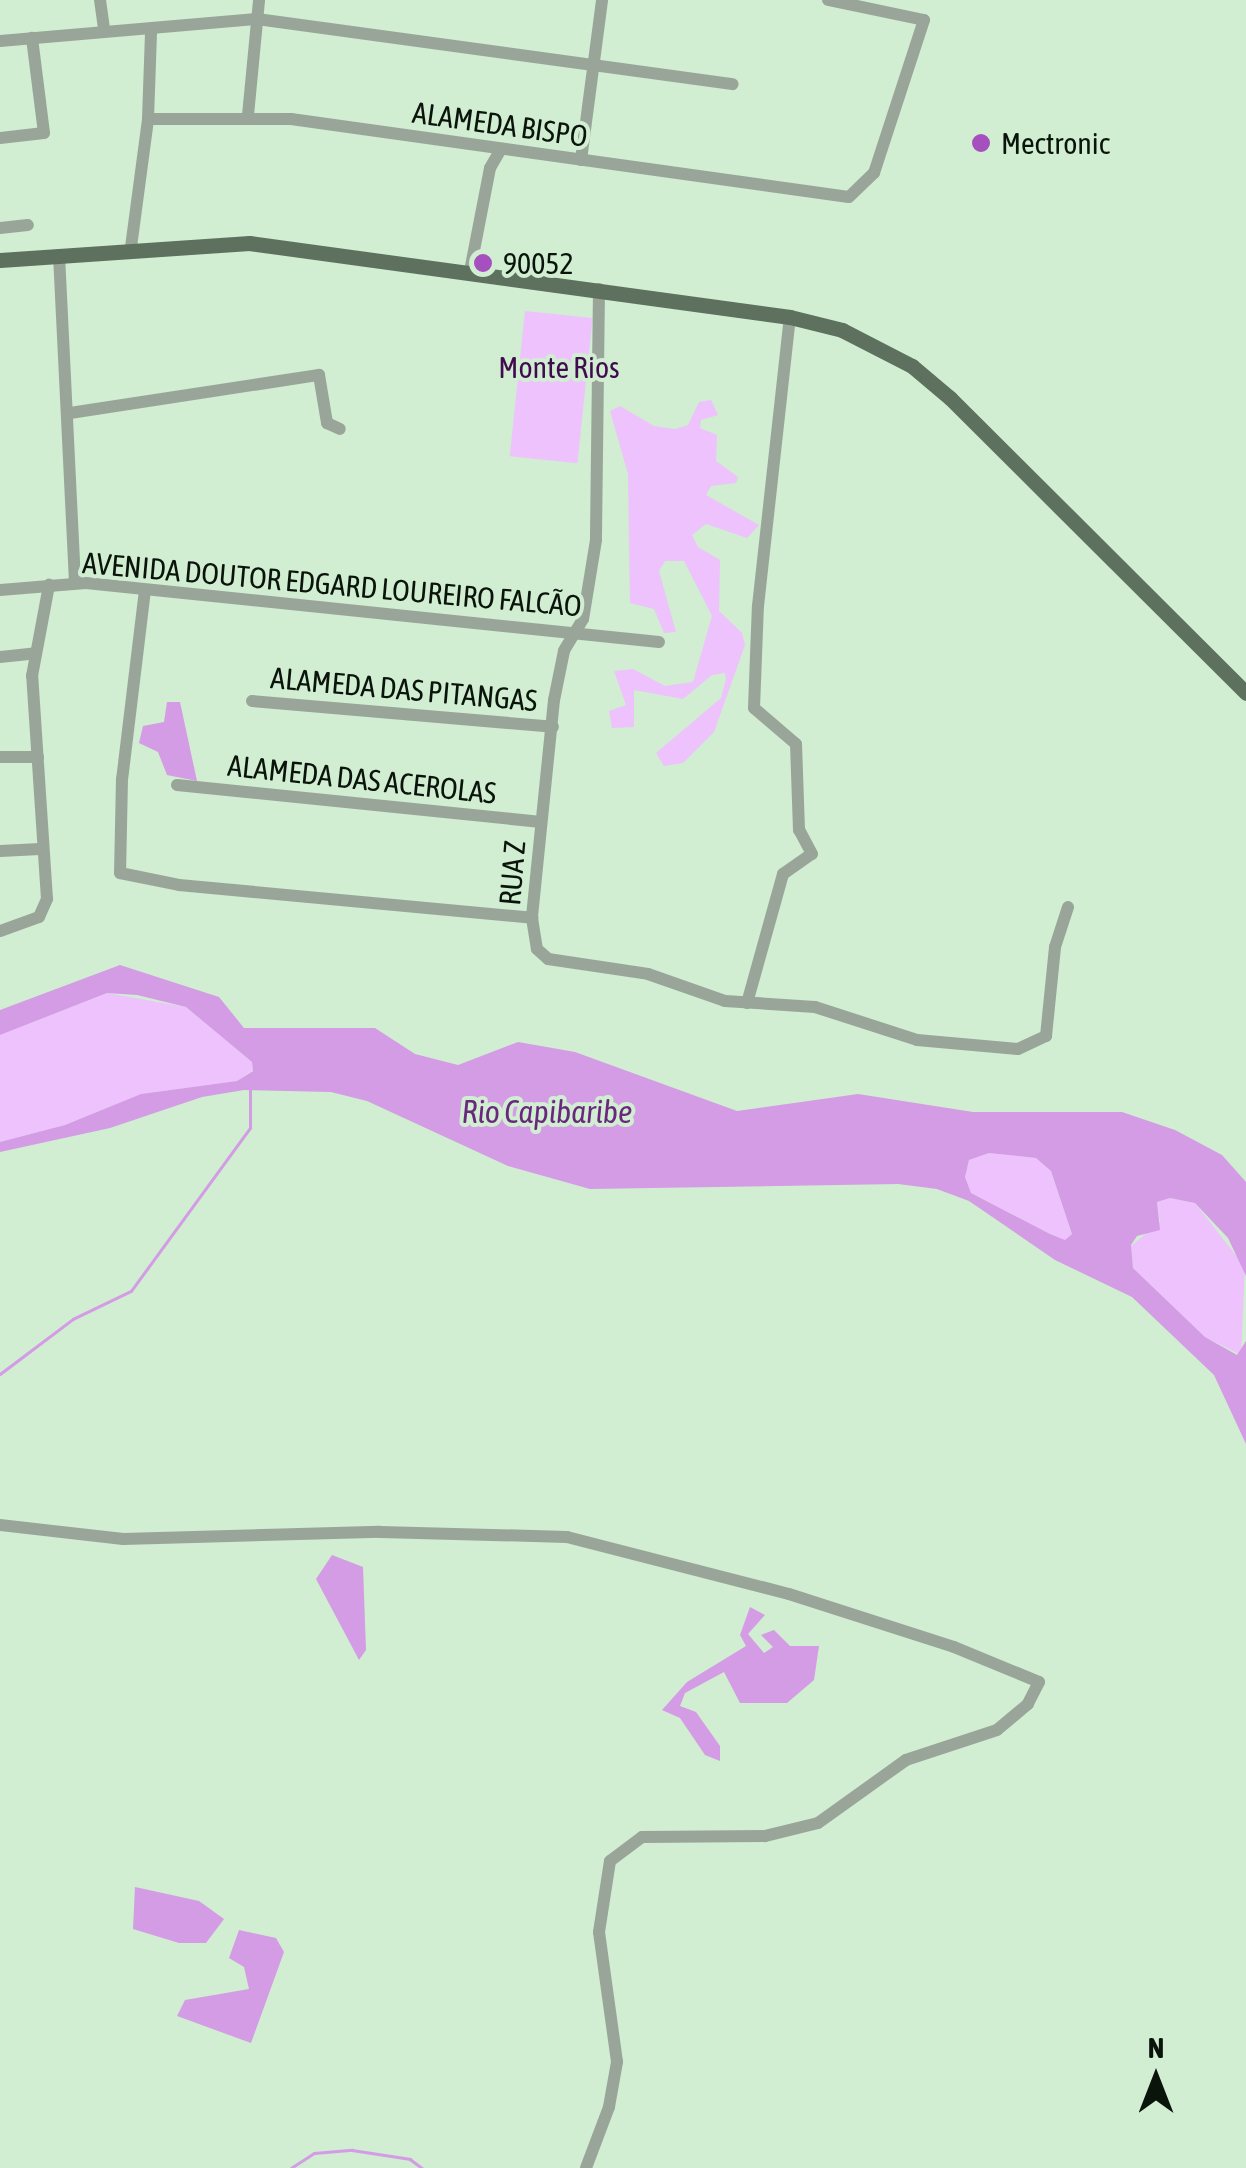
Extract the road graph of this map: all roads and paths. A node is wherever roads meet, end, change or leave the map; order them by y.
1 (100, 0) edge
2 (259, 0) edge
3 (602, 0) edge
4 (828, 0) edge
5 (257, 19) junction
6 (104, 28) junction
7 (151, 30) junction
8 (32, 38) junction
9 (0, 42) edge
10 (594, 65) junction
11 (733, 84) dead end
12 (248, 115) junction
13 (148, 119) junction
14 (0, 138) edge
15 (501, 149) junction
16 (581, 160) junction
17 (28, 225) dead end
18 (0, 228) edge
19 (131, 247) junction
20 (59, 255) junction
21 (0, 260) edge
22 (470, 272) junction
23 (599, 289) junction
24 (790, 317) junction
25 (70, 413) junction
26 (340, 428) dead end
27 (75, 582) junction
28 (49, 585) junction
29 (0, 590) edge
30 (145, 590) junction
31 (578, 632) junction
32 (659, 642) dead end
33 (36, 653) junction
34 (0, 658) edge
35 (1246, 693) edge
36 (252, 701) dead end
37 (553, 727) junction
38 (0, 757) edge
39 (38, 757) junction
40 (177, 785) dead end
41 (541, 822) junction
42 (40, 849) junction
43 (0, 850) edge
44 (1068, 907) dead end
45 (532, 918) junction
46 (0, 931) edge
47 (746, 1003) junction
48 (0, 1525) edge
49 (586, 2168) edge

1 - 6 street
2 - 5 street
3 - 10 street
4 - 16 street, ALAMEDA BISPO
5 - 7 street
5 - 10 street
5 - 12 street
6 - 7 street
6 - 8 street
7 - 13 street
8 - 9 street
8 - 14 street
10 - 11 street
10 - 16 street
12 - 13 street, ALAMEDA BISPO
12 - 15 street, ALAMEDA BISPO
13 - 19 street
15 - 16 street, ALAMEDA BISPO
15 - 22 street
17 - 18 street
19 - 20 main road
19 - 22 main road
20 - 21 main road
20 - 25 street
22 - 23 main road
23 - 24 main road
23 - 31 street, RUA Z
24 - 35 main road
24 - 47 street
25 - 26 street
25 - 27 street
27 - 28 street, AVENIDA DOUTOR EDGARD LOUREIRO FALCÃO
27 - 30 street, AVENIDA DOUTOR EDGARD LOUREIRO FALCÃO
28 - 29 street, AVENIDA DOUTOR EDGARD LOUREIRO FALCÃO
28 - 33 street
30 - 31 street, AVENIDA DOUTOR EDGARD LOUREIRO FALCÃO
30 - 45 street
31 - 32 street, AVENIDA DOUTOR EDGARD LOUREIRO FALCÃO
31 - 37 street, RUA Z
33 - 34 street
33 - 39 street
36 - 37 street, ALAMEDA DAS PITANGAS
37 - 41 street, RUA Z
38 - 39 street
39 - 42 street
40 - 41 street, ALAMEDA DAS ACEROLAS
41 - 45 street, RUA Z
42 - 43 street
42 - 46 street
44 - 47 street
45 - 47 street, RUA Z
48 - 49 street

